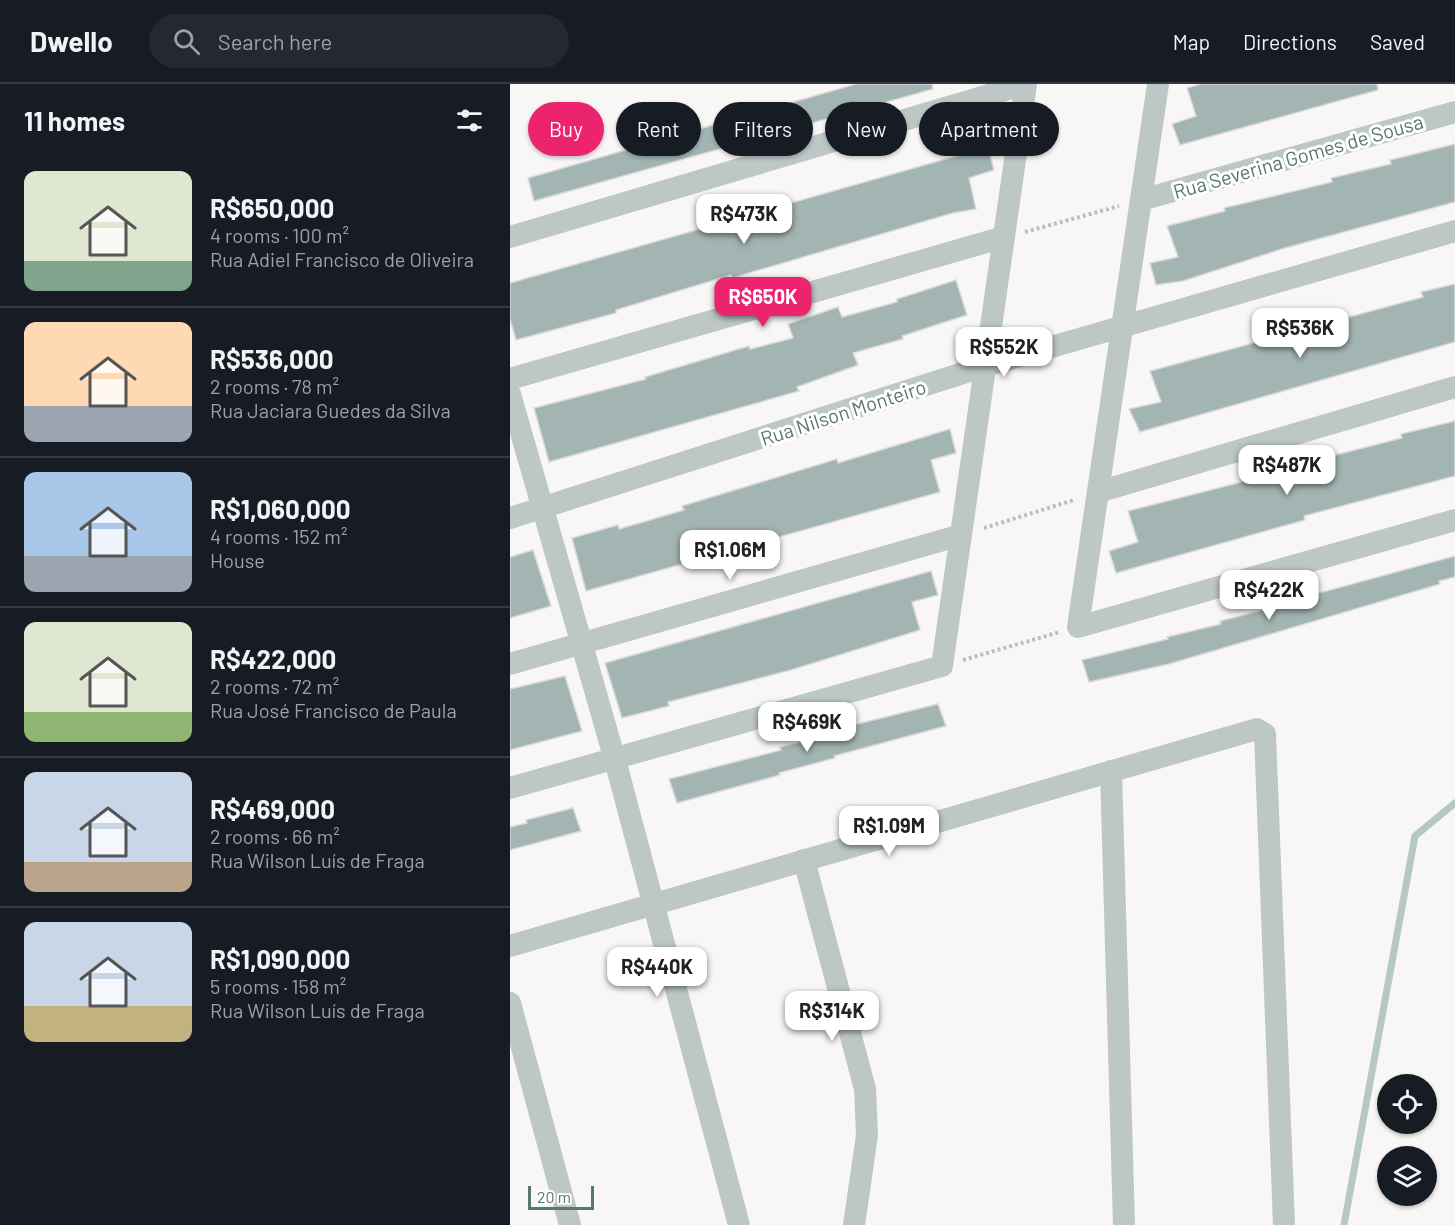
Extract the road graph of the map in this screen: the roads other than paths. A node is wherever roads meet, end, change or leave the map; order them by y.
1 (1026, 84) edge
2 (1158, 84) edge
3 (1455, 112) edge
4 (1141, 200) junction
5 (1455, 231) edge
6 (510, 237) edge
7 (1004, 237) junction
8 (1122, 327) junction
9 (985, 366) junction
10 (510, 379) edge
11 (1455, 387) edge
12 (510, 394) edge
13 (1098, 492) junction
14 (543, 509) junction
15 (510, 518) edge
16 (1455, 520) edge
17 (961, 536) junction
18 (582, 644) junction
19 (510, 664) edge
20 (615, 759) junction
21 (1111, 771) junction
22 (510, 788) edge
23 (804, 860) junction
24 (652, 904) junction
25 (510, 946) edge
26 (510, 1003) edge
27 (570, 1225) edge
28 (739, 1225) edge
29 (854, 1225) edge
30 (1124, 1225) edge
31 (1284, 1225) edge

1 - 6 street
1 - 7 street
2 - 4 street
3 - 4 street, Rua Severina Gomes de Sousa
4 - 8 street
5 - 8 street, Rua Nilson Monteiro
7 - 9 street
7 - 10 street
8 - 9 street, Rua Nilson Monteiro
8 - 13 street
9 - 14 street, Rua Nilson Monteiro
9 - 17 street
11 - 13 street
12 - 14 street
13 - 16 street
14 - 15 street, Rua Nilson Monteiro
14 - 18 street
17 - 18 street
17 - 20 street
18 - 19 street
18 - 20 street
20 - 22 street
20 - 24 street
21 - 23 street
21 - 30 street
21 - 31 street
23 - 24 street
23 - 29 street
24 - 25 street
24 - 28 street
26 - 27 street

